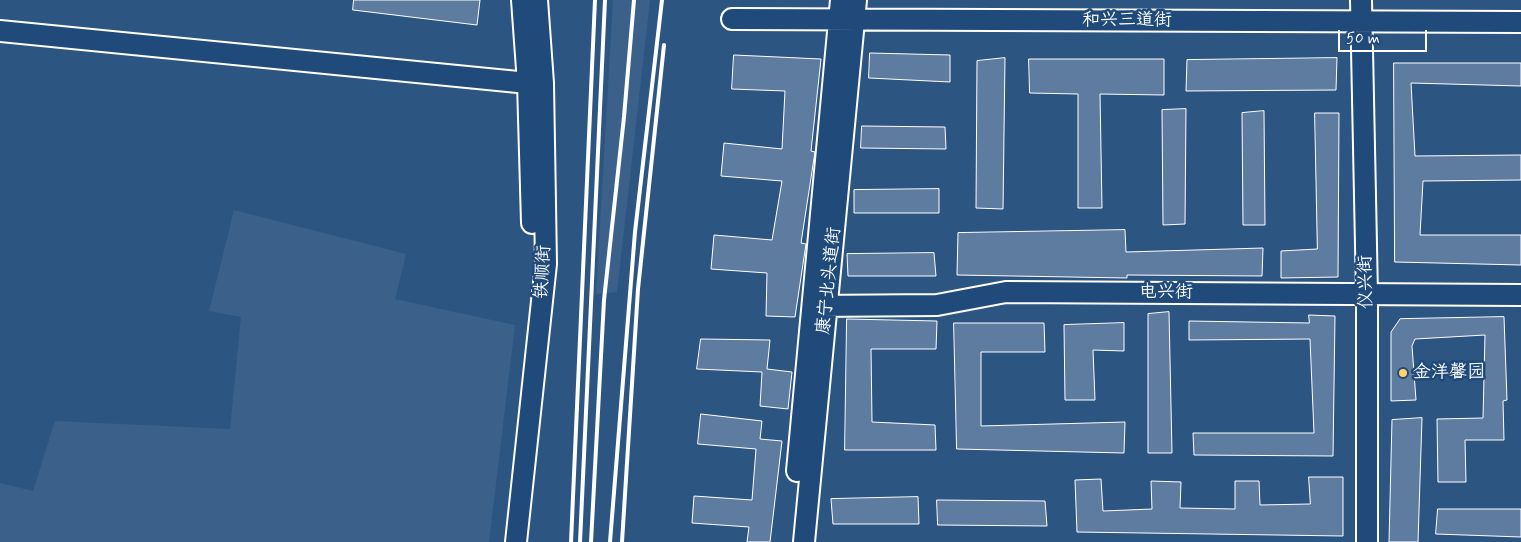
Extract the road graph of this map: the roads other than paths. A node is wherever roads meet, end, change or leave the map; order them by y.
1 (522, 0) edge
2 (537, 0) edge
3 (840, 0) edge
4 (856, 0) edge
5 (1361, 0) edge
6 (732, 19) dead end
7 (847, 20) junction
8 (1362, 22) junction
9 (1521, 22) edge
10 (0, 31) edge
11 (528, 83) junction
12 (1367, 294) junction
13 (1521, 295) edge
14 (820, 306) junction
15 (506, 542) edge
16 (516, 542) edge
17 (790, 542) edge
18 (804, 542) edge
19 (1367, 542) edge

1 - 11 street, 铁顺街
2 - 16 street, 铁顺街
3 - 7 street
4 - 7 street
5 - 8 street, 仪兴街
6 - 7 street, 和兴三道街
7 - 8 street, 和兴三道街
7 - 14 street, 康宁北头道街
8 - 9 street, 和兴三道街
8 - 12 street, 仪兴街
10 - 11 street
11 - 15 street, 铁顺街
12 - 13 street, 电兴街
12 - 14 street, 电兴街
12 - 19 street, 仪兴街
14 - 17 street, 康宁北头道街
14 - 18 street, 康宁北头道街

